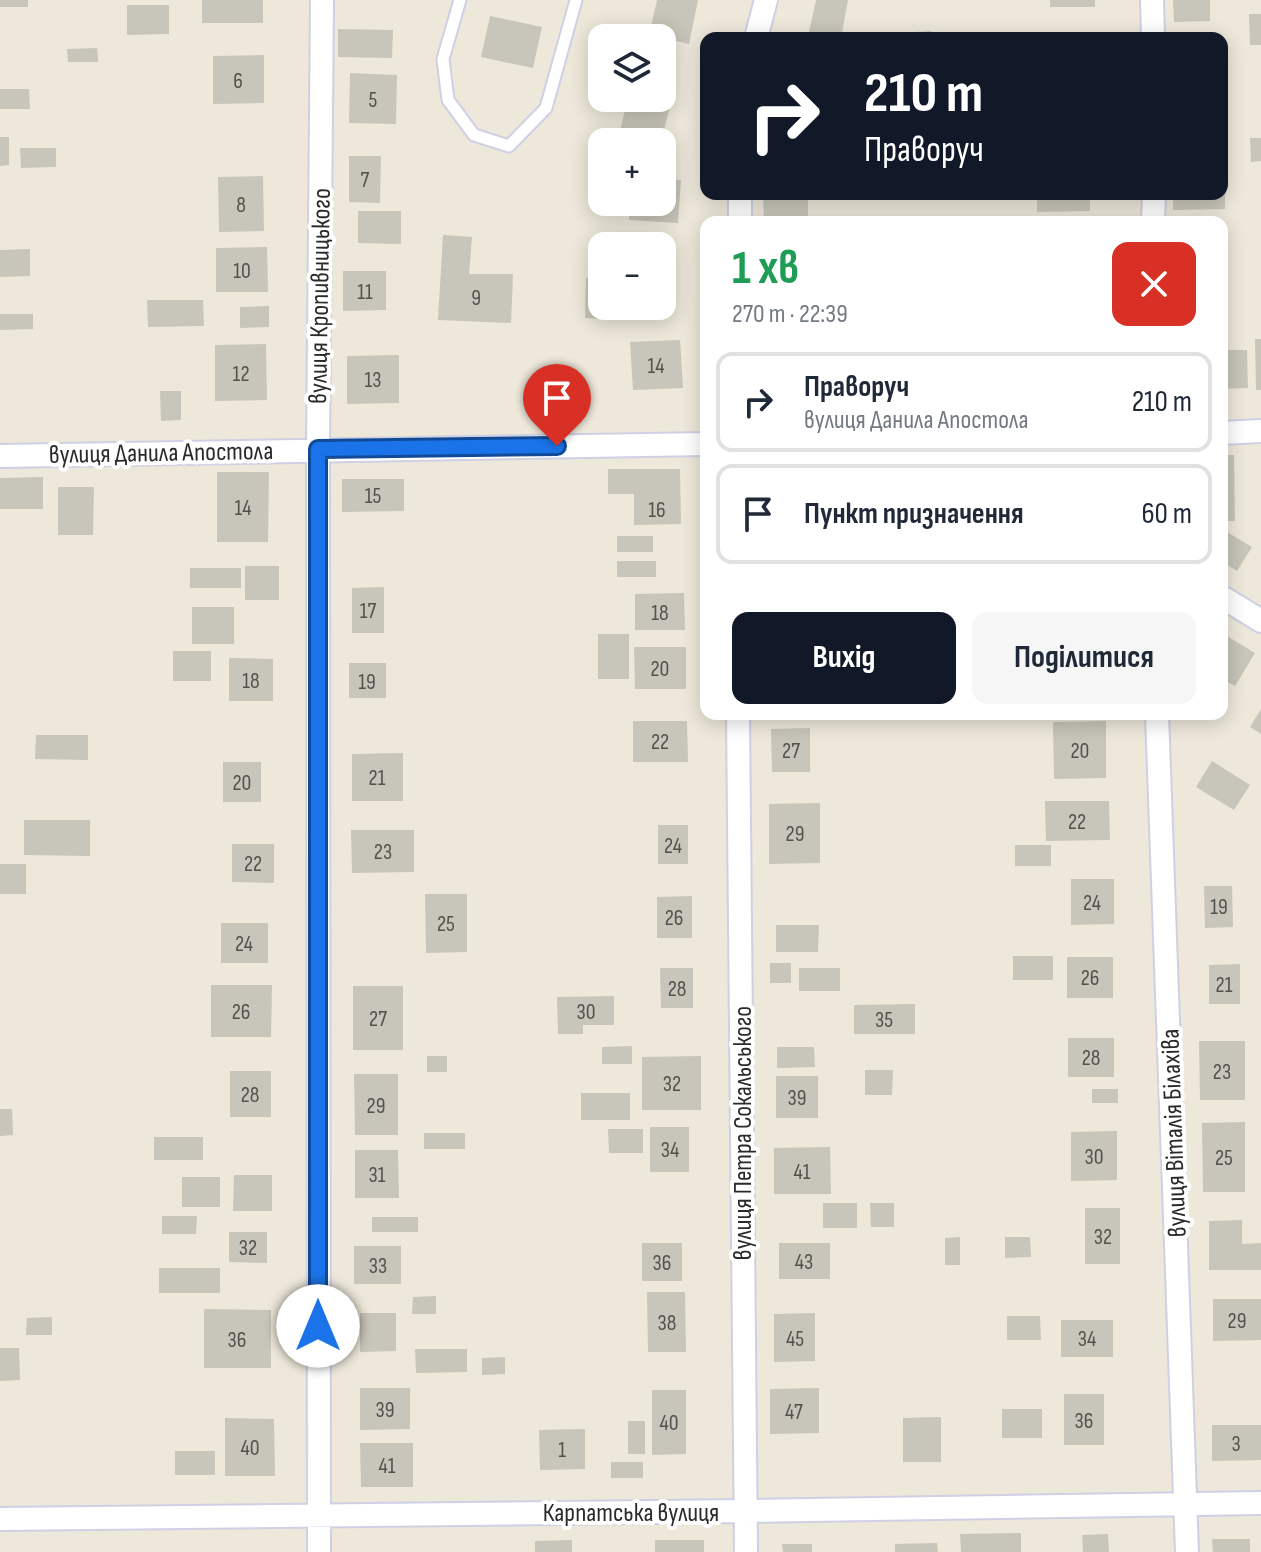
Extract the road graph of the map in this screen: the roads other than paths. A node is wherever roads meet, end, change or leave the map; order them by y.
1 (322, 0) edge
2 (460, 0) edge
3 (576, 0) edge
4 (766, 0) edge
5 (1152, 0) edge
6 (758, 32) edge
7 (1153, 32) edge
8 (1261, 431) edge
9 (1228, 433) edge
10 (700, 444) edge
11 (318, 449) junction
12 (0, 456) edge
13 (1228, 601) edge
14 (1261, 621) edge
15 (738, 720) edge
16 (1157, 720) edge
17 (1261, 1503) edge
18 (1187, 1504) junction
19 (745, 1511) junction
20 (318, 1514) junction
21 (0, 1519) edge
22 (319, 1552) edge
23 (746, 1552) edge
24 (1187, 1552) edge

1 - 11 street, вулиця Кропивницького
2 - 3 lane
4 - 6 street
5 - 7 street
8 - 9 street
10 - 11 street, вулиця Данила Апостола
11 - 12 street, вулиця Данила Апостола
11 - 20 street, вулиця Кропивницького
13 - 14 street
15 - 19 street, вулиця Петра Сокальського
16 - 18 street, вулиця Віталія Білахіва
17 - 18 street, Карпатська вулиця
18 - 19 street, Карпатська вулиця
18 - 24 street, вулиця Віталія Білахіва
19 - 20 street, Карпатська вулиця
19 - 23 street, вулиця Петра Сокальського
20 - 21 street, Карпатська вулиця
20 - 22 street, вулиця Кропивницького

